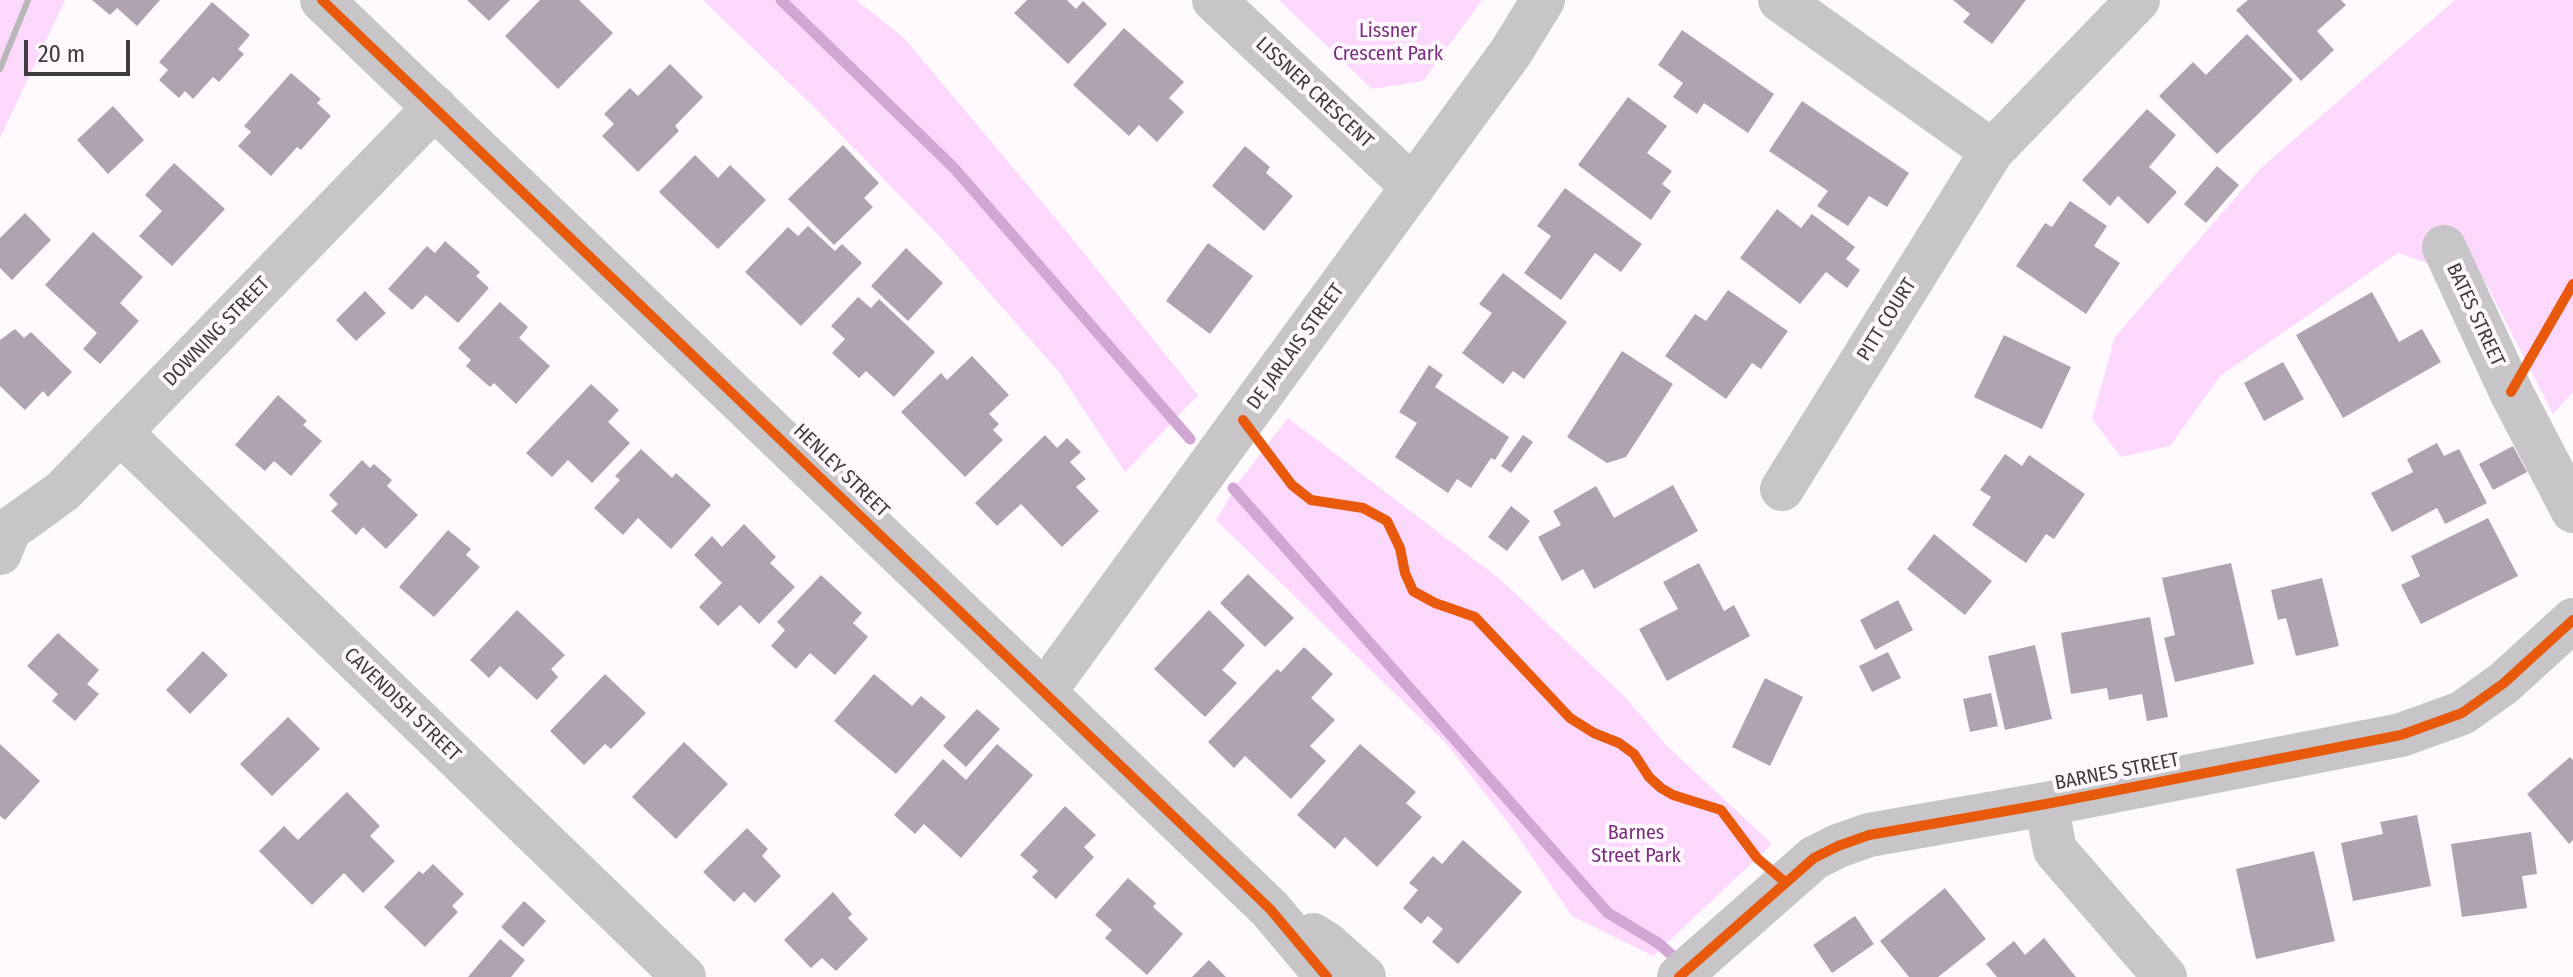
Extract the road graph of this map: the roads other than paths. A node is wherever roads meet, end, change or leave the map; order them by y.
1 (322, 0) edge
2 (1214, 0) edge
3 (1543, 0) edge
4 (1780, 0) edge
5 (2138, 0) edge
6 (435, 107) junction
7 (1992, 151) junction
8 (1413, 187) junction
9 (2444, 247) dead end
10 (120, 432) junction
11 (1782, 489) dead end
12 (2573, 511) edge
13 (0, 553) edge
14 (2573, 620) edge
15 (1045, 691) junction
16 (2046, 804) junction
17 (1270, 909) junction
18 (1692, 966) edge
19 (684, 977) edge
20 (1327, 977) edge
21 (1364, 977) edge
22 (2165, 977) edge

1 - 6 street, HENLEY STREET
2 - 8 street, LISSNER CRESCENT
3 - 8 street, DE JARLAIS STREET
4 - 7 street
5 - 7 street, PITT COURT
6 - 10 street, DOWNING STREET
6 - 15 street, HENLEY STREET
7 - 11 street, PITT COURT
8 - 15 street, DE JARLAIS STREET
9 - 12 street, BATES STREET
10 - 13 street, DOWNING STREET
10 - 19 street, CAVENDISH STREET
14 - 16 street, BARNES STREET
15 - 17 street, HENLEY STREET
16 - 18 street, BARNES STREET
16 - 22 street
17 - 20 street, HENLEY STREET
17 - 21 street, HENLEY STREET

